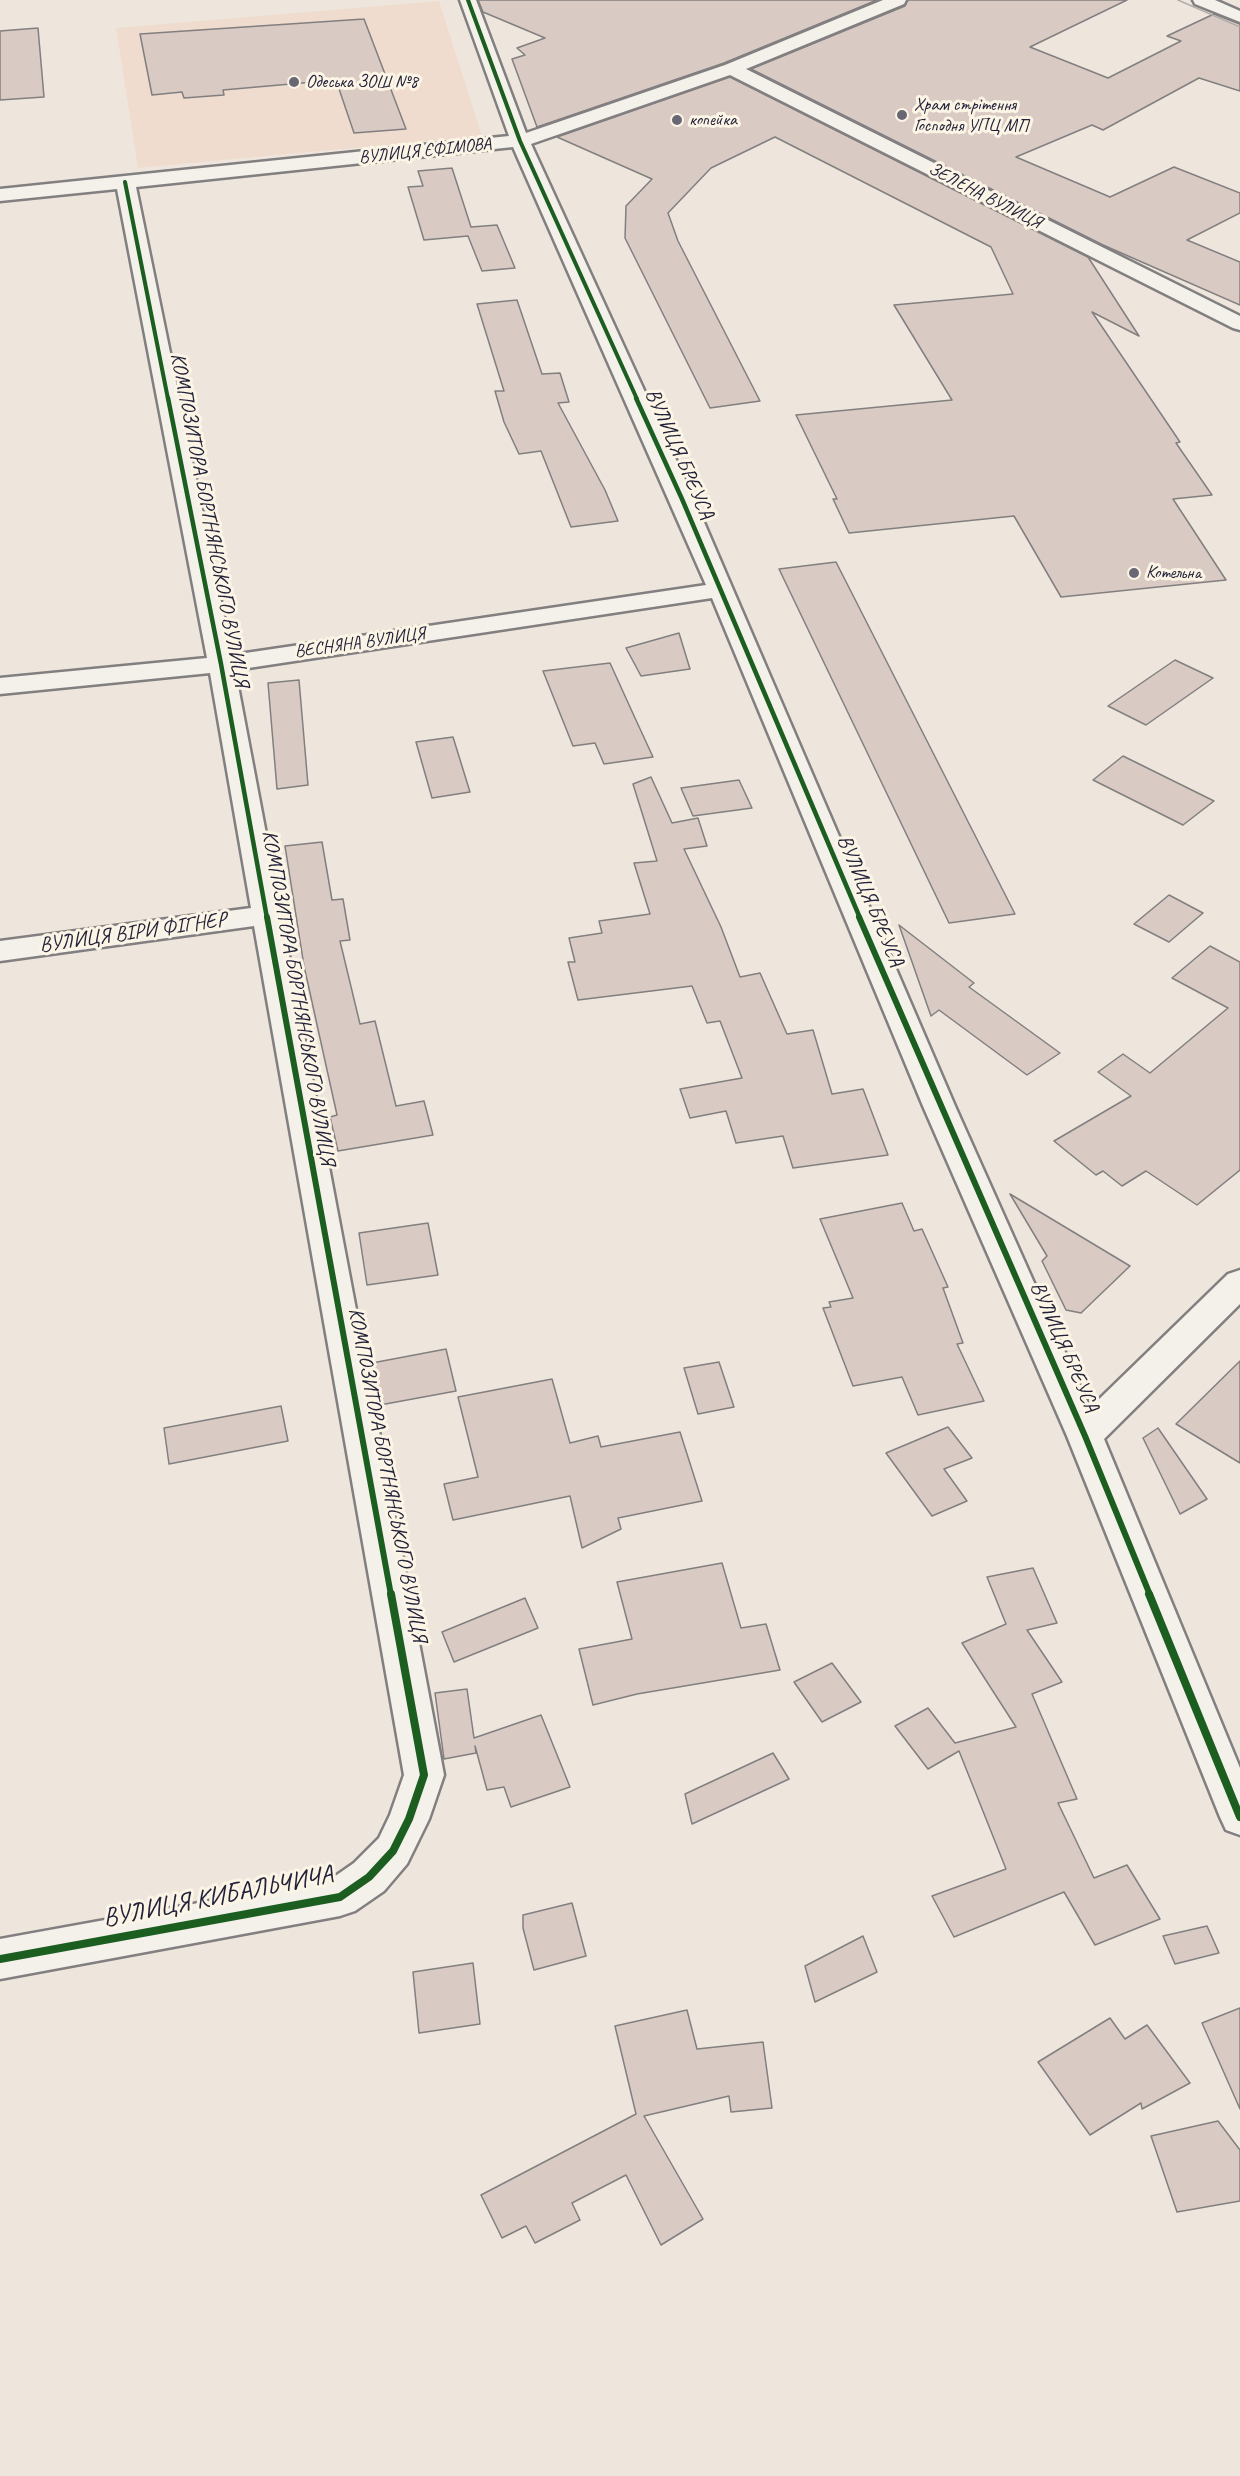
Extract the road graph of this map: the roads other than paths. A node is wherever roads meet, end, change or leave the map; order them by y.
1 (468, 0) edge
2 (898, 0) edge
3 (1201, 0) edge
4 (1240, 17) edge
5 (731, 69) junction
6 (520, 141) junction
7 (125, 182) junction
8 (0, 195) edge
9 (1240, 324) edge
10 (719, 590) junction
11 (221, 664) junction
12 (0, 686) edge
13 (266, 915) junction
14 (0, 951) edge
15 (1240, 1283) edge
16 (1085, 1436) junction
17 (1240, 1817) edge
18 (409, 1819) joint
19 (0, 1959) edge

1 - 6 street, ВУЛИЦЯ БРЕУСА
2 - 5 street, ВУЛИЦЯ ЄФІМОВА
3 - 4 street
5 - 6 street, ВУЛИЦЯ ЄФІМОВА
5 - 9 street, ЗЕЛЕНА ВУЛИЦЯ
6 - 7 street, ВУЛИЦЯ ЄФІМОВА
6 - 10 street, ВУЛИЦЯ БРЕУСА
7 - 8 street, ВУЛИЦЯ ЄФІМОВА
7 - 11 street, КОМПОЗИТОРА БОРТНЯНСЬКОГО ВУЛИЦЯ
10 - 11 street, ВЕСНЯНА ВУЛИЦЯ
10 - 16 street, ВУЛИЦЯ БРЕУСА
11 - 12 street, ВЕСНЯНА ВУЛИЦЯ
11 - 13 street, КОМПОЗИТОРА БОРТНЯНСЬКОГО ВУЛИЦЯ
13 - 14 street, ВУЛИЦЯ ВІРИ ФІГНЕР
13 - 18 street, КОМПОЗИТОРА БОРТНЯНСЬКОГО ВУЛИЦЯ
15 - 16 street
16 - 17 street, ВУЛИЦЯ БРЕУСА
18 - 19 street, ВУЛИЦЯ КИБАЛЬЧИЧА

